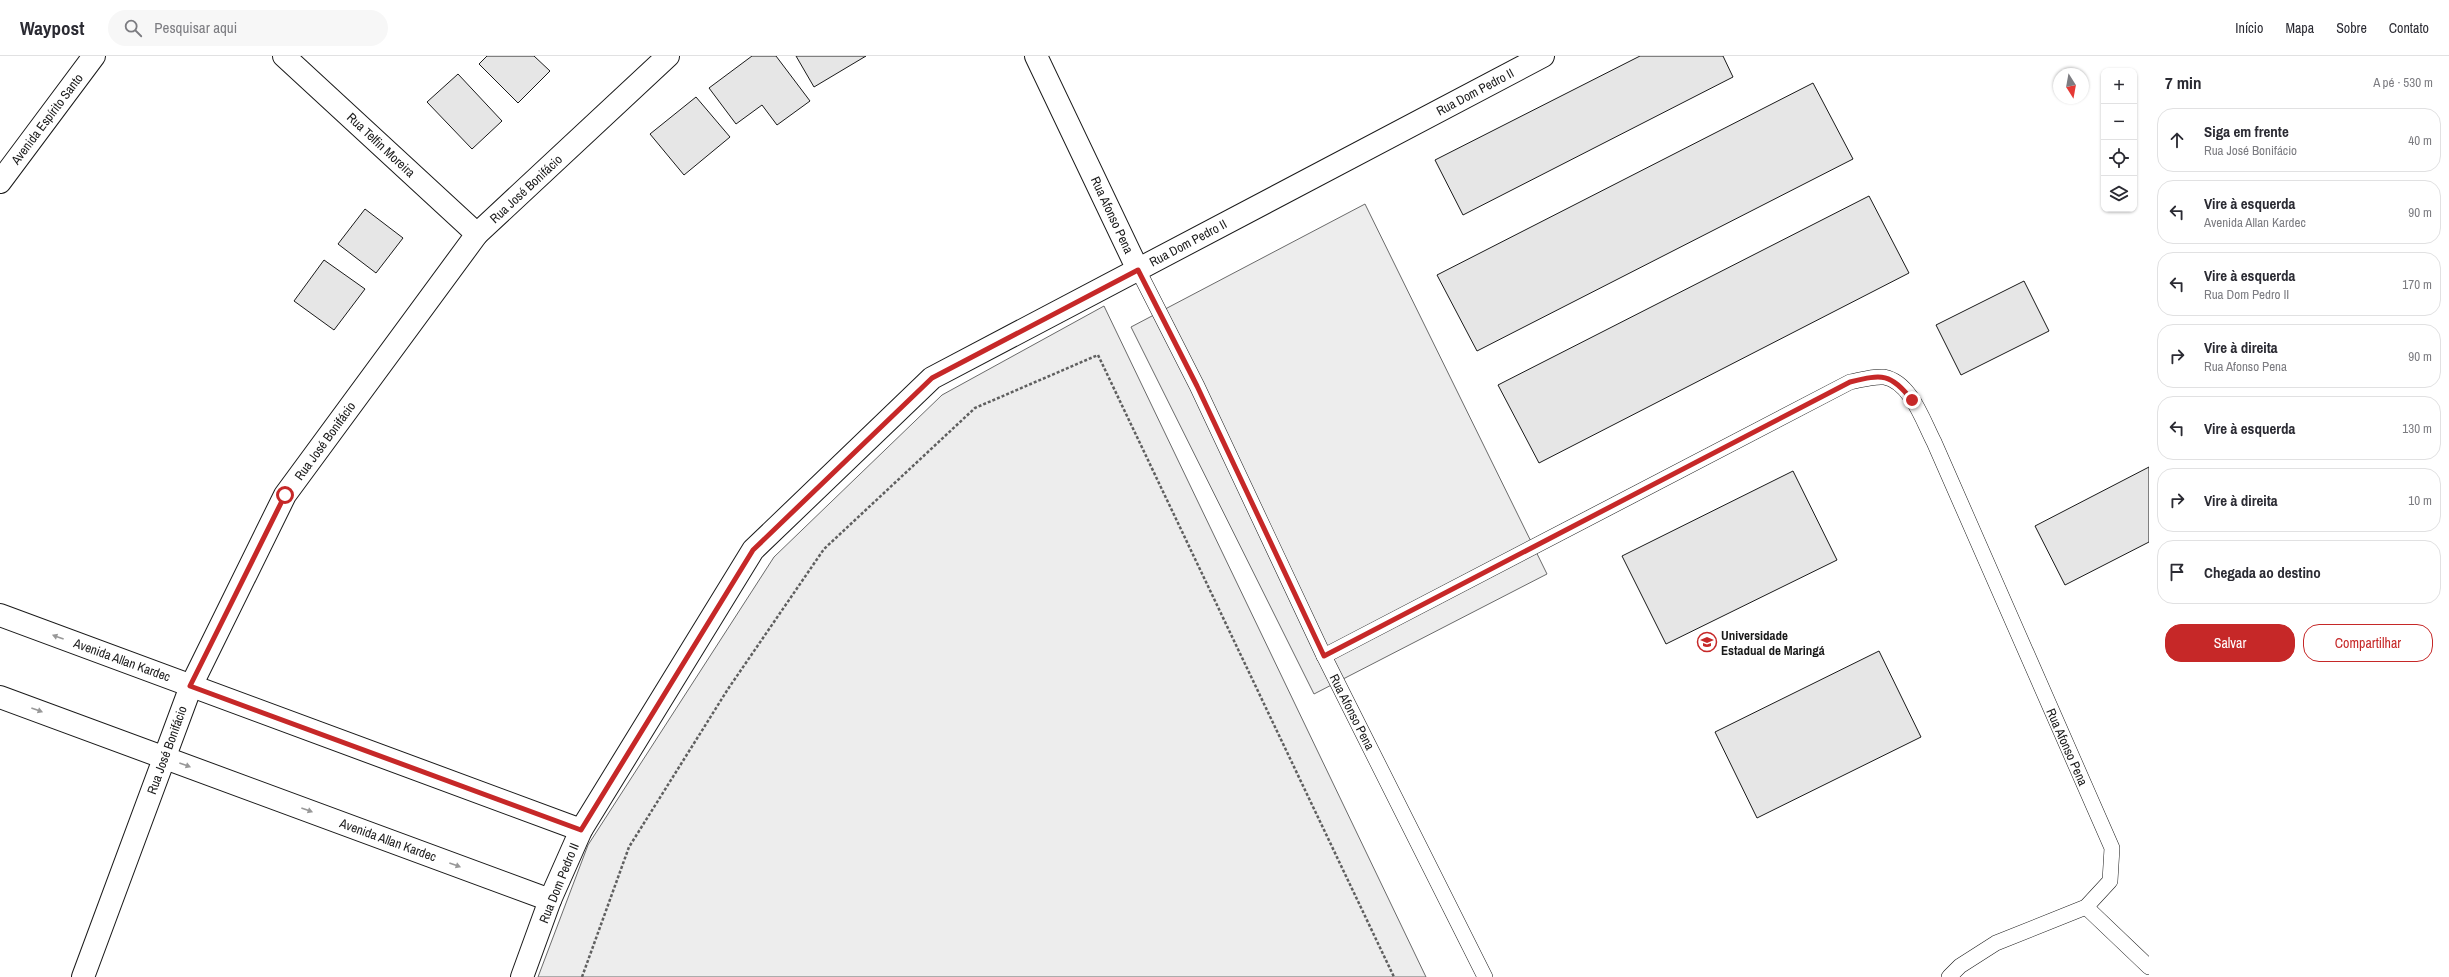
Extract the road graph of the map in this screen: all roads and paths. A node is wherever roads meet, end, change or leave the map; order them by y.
1 (94, 56) edge
2 (284, 56) edge
3 (668, 56) edge
4 (1036, 56) edge
5 (1543, 56) edge
6 (0, 182) edge
7 (478, 234) junction
8 (1138, 270) junction
9 (0, 615) edge
10 (1324, 656) junction
11 (190, 686) junction
12 (0, 697) edge
13 (164, 758) junction
14 (581, 830) junction
15 (550, 900) junction
16 (2086, 907) junction
17 (2149, 967) edge
18 (83, 977) edge
19 (522, 977) edge
20 (582, 977) edge
21 (1394, 977) edge
22 (1485, 977) edge
23 (1949, 977) edge

1 - 6 street, Avenida Espírito Santo
2 - 7 street, Rua Telfin Moreira
3 - 7 street, Rua José Bonifácio
4 - 8 street, Rua Afonso Pena
5 - 8 street, Rua Dom Pedro II
7 - 11 street, Rua José Bonifácio
8 - 10 lane, Rua Afonso Pena
8 - 14 street, Rua Dom Pedro II
11 -> 9 street, Avenida Allan Kardec
10 - 16 lane, Rua Afonso Pena
10 - 22 lane, Rua Afonso Pena
11 - 13 street, Rua José Bonifácio
11 - 14 street, Avenida Allan Kardec
12 -> 13 street, Avenida Allan Kardec
13 -> 15 street, Avenida Allan Kardec
13 - 18 street, Rua José Bonifácio
14 - 15 street, Rua Dom Pedro II
15 - 19 street, Rua Dom Pedro II
16 - 17 lane
16 - 23 lane, Rua Afonso Pena
20 - 21 path

